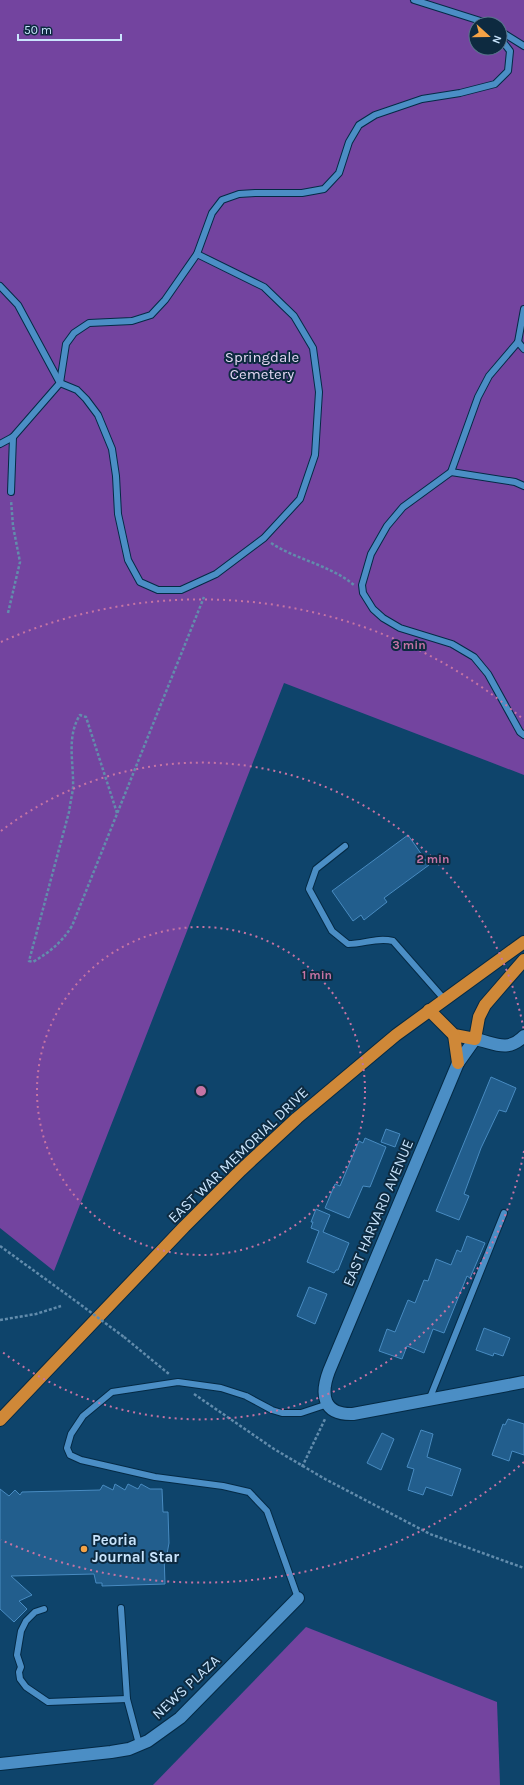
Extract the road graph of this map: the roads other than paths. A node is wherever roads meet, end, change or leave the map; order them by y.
1 (414, 0) edge
2 (468, 17) edge
3 (508, 36) edge
4 (524, 46) edge
5 (508, 48) edge
6 (197, 254) junction
7 (0, 286) edge
8 (524, 309) edge
9 (518, 342) junction
10 (524, 349) edge
11 (60, 382) junction
12 (13, 437) junction
13 (0, 444) edge
14 (451, 472) junction
15 (524, 486) edge
16 (11, 492) road end
17 (524, 735) edge
18 (345, 846) dead end
19 (524, 942) edge
20 (524, 960) edge
21 (444, 999) junction
22 (429, 1010) junction
23 (454, 1035) junction
24 (524, 1036) edge
25 (475, 1039) junction
26 (458, 1063) junction
27 (504, 1213) dead end
28 (524, 1382) edge
29 (429, 1400) junction
30 (329, 1406) junction
31 (0, 1420) edge
32 (298, 1598) joint
33 (121, 1608) dead end
34 (44, 1609) dead end
35 (127, 1699) junction
36 (139, 1744) junction
37 (0, 1764) edge

1 - 2 lane
3 - 4 lane
5 - 6 lane
6 - 11 lane
6 - 11 lane
7 - 11 lane
8 - 9 lane
9 - 10 lane
9 - 14 lane
11 - 12 lane
12 - 13 lane
12 - 16 lane
14 - 15 lane
14 - 17 lane
18 - 21 lane
19 - 21 highway, EAST WAR MEMORIAL DRIVE
20 - 25 highway
21 - 22 highway, EAST WAR MEMORIAL DRIVE
22 - 23 highway
22 - 31 highway, EAST WAR MEMORIAL DRIVE
23 - 25 highway
23 - 26 highway
24 - 25 street
25 - 26 street, EAST HARVARD AVENUE
26 - 30 street, EAST HARVARD AVENUE
27 - 29 lane
28 - 29 street
29 - 30 street
30 - 32 lane
32 - 36 street, NEWS PLAZA
33 - 35 lane
34 - 35 lane
35 - 36 lane
36 - 37 street, NEWS PLAZA

